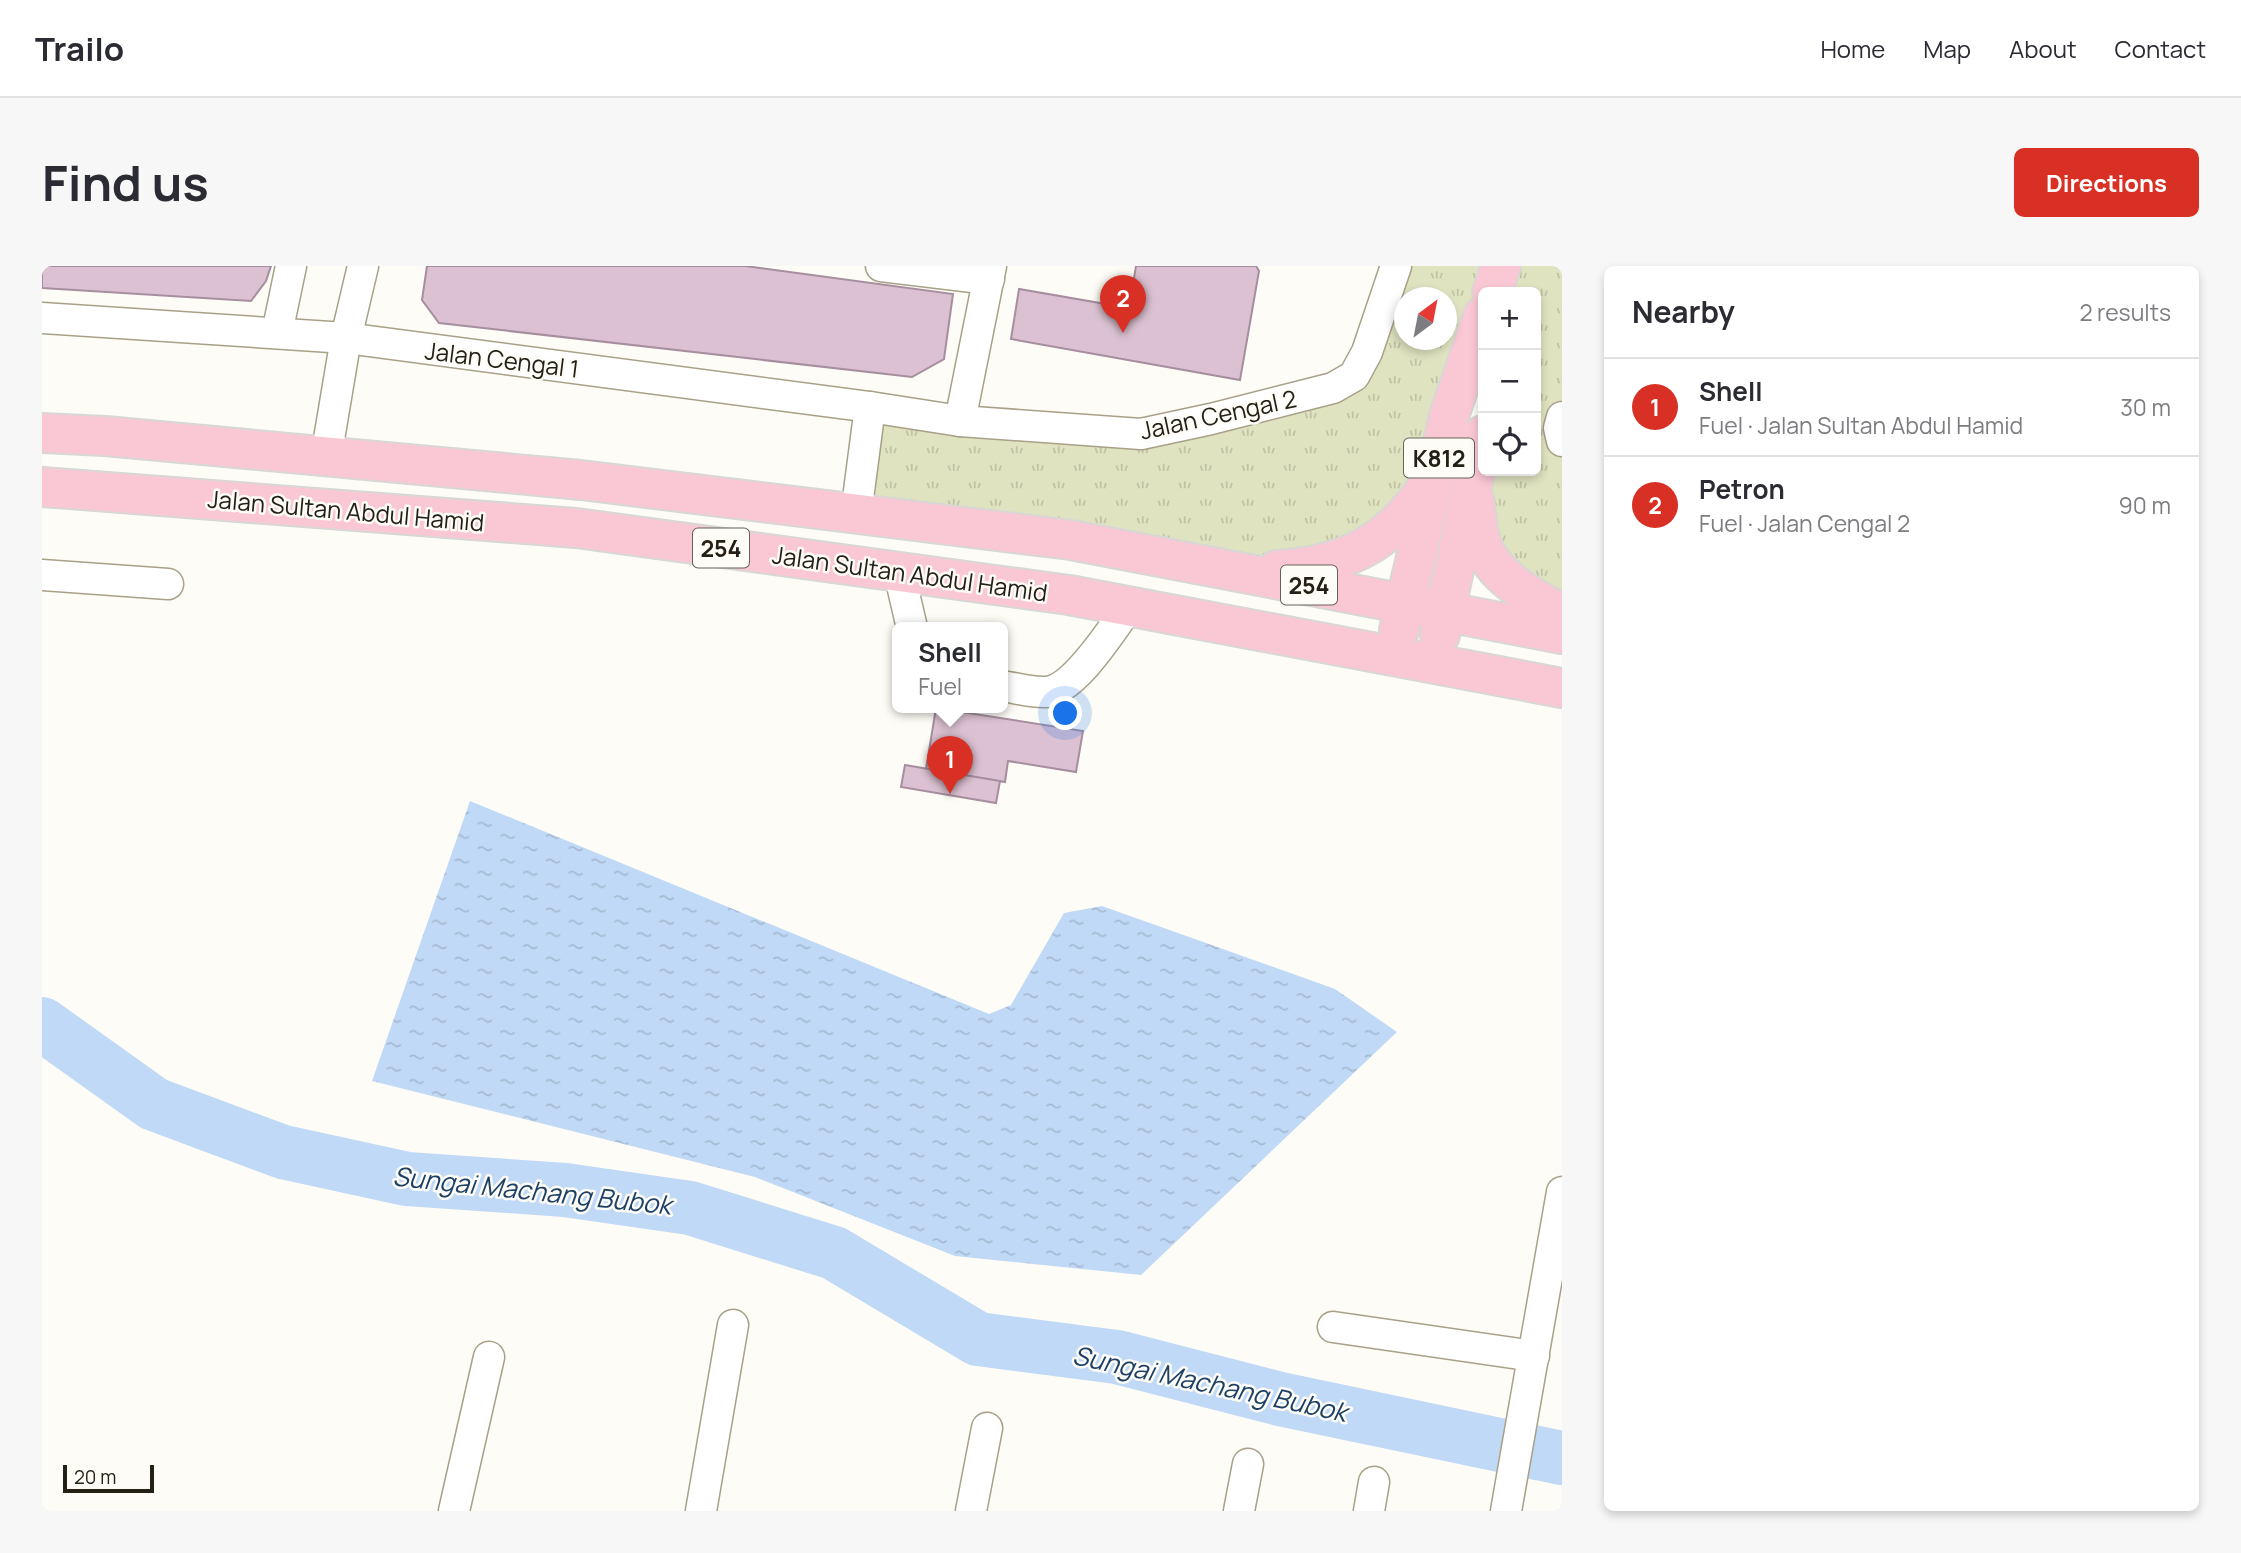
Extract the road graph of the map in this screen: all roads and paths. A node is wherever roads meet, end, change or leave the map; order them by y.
1 (291, 266) edge
2 (363, 266) edge
3 (881, 266) edge
4 (1396, 266) edge
5 (1503, 266) edge
6 (990, 273) edge
7 (1494, 287) edge
8 (1502, 287) edge
9 (42, 318) edge
10 (1478, 331) edge
11 (277, 333) junction
12 (346, 338) junction
13 (870, 407) junction
14 (1562, 417) edge
15 (960, 421) junction
16 (42, 433) edge
17 (1562, 441) edge
18 (326, 457) junction
19 (1478, 458) edge
20 (1434, 477) junction
21 (1472, 486) junction
22 (42, 487) edge
23 (856, 514) junction
24 (1212, 566) junction
25 (899, 572) junction
26 (42, 575) edge
27 (168, 584) dead end
28 (1405, 604) junction
29 (1129, 606) junction
30 (1445, 611) junction
31 (1562, 614) edge
32 (911, 622) edge
33 (1562, 634) edge
34 (1394, 656) junction
35 (1434, 663) junction
36 (1008, 687) edge
37 (1562, 688) edge
38 (1562, 1192) edge
39 (733, 1325) dead end
40 (1333, 1327) dead end
41 (1544, 1343) edge
42 (489, 1357) dead end
43 (987, 1428) dead end
44 (1248, 1464) dead end
45 (1508, 1501) edge
46 (454, 1511) edge
47 (701, 1511) edge
48 (971, 1511) edge
49 (1239, 1511) edge

1 - 11 street
2 - 12 street
3 - 6 street
4 - 15 street, Jalan Cengal 2
5 - 7 main road
5 - 8 main road
6 - 15 street
9 - 11 street, Jalan Cengal 1
10 - 20 main road, K812
11 - 12 street, Jalan Cengal 1
12 - 13 street, Jalan Cengal 1
12 - 18 street
13 - 15 street, Jalan Cengal 1
13 - 23 street
14 - 17 street
16 - 18 main road, Jalan Sultan Abdul Hamid / 254
18 - 23 main road, Jalan Sultan Abdul Hamid / 254
19 - 21 main road, K812
20 - 24 main road
20 - 28 main road, K812
21 - 30 main road, K812
21 - 31 main road
22 - 25 main road, Jalan Sultan Abdul Hamid / 254
23 - 24 main road, Jalan Sultan Abdul Hamid / 254
24 - 28 main road, Jalan Sultan Abdul Hamid / 254
25 - 29 main road, Jalan Sultan Abdul Hamid / 254
25 - 32 street
26 - 27 street
28 - 30 main road, Jalan Sultan Abdul Hamid / 254
28 - 34 main road, K812
29 - 34 main road, Jalan Sultan Abdul Hamid / 254
29 - 36 street
30 - 33 main road, Jalan Sultan Abdul Hamid / 254
30 - 35 main road, K812
34 - 35 main road, Jalan Sultan Abdul Hamid / 254
35 - 37 main road, Jalan Sultan Abdul Hamid / 254
38 - 41 street
39 - 47 street
40 - 41 street
41 - 45 street
42 - 46 street
43 - 48 street
44 - 49 street

